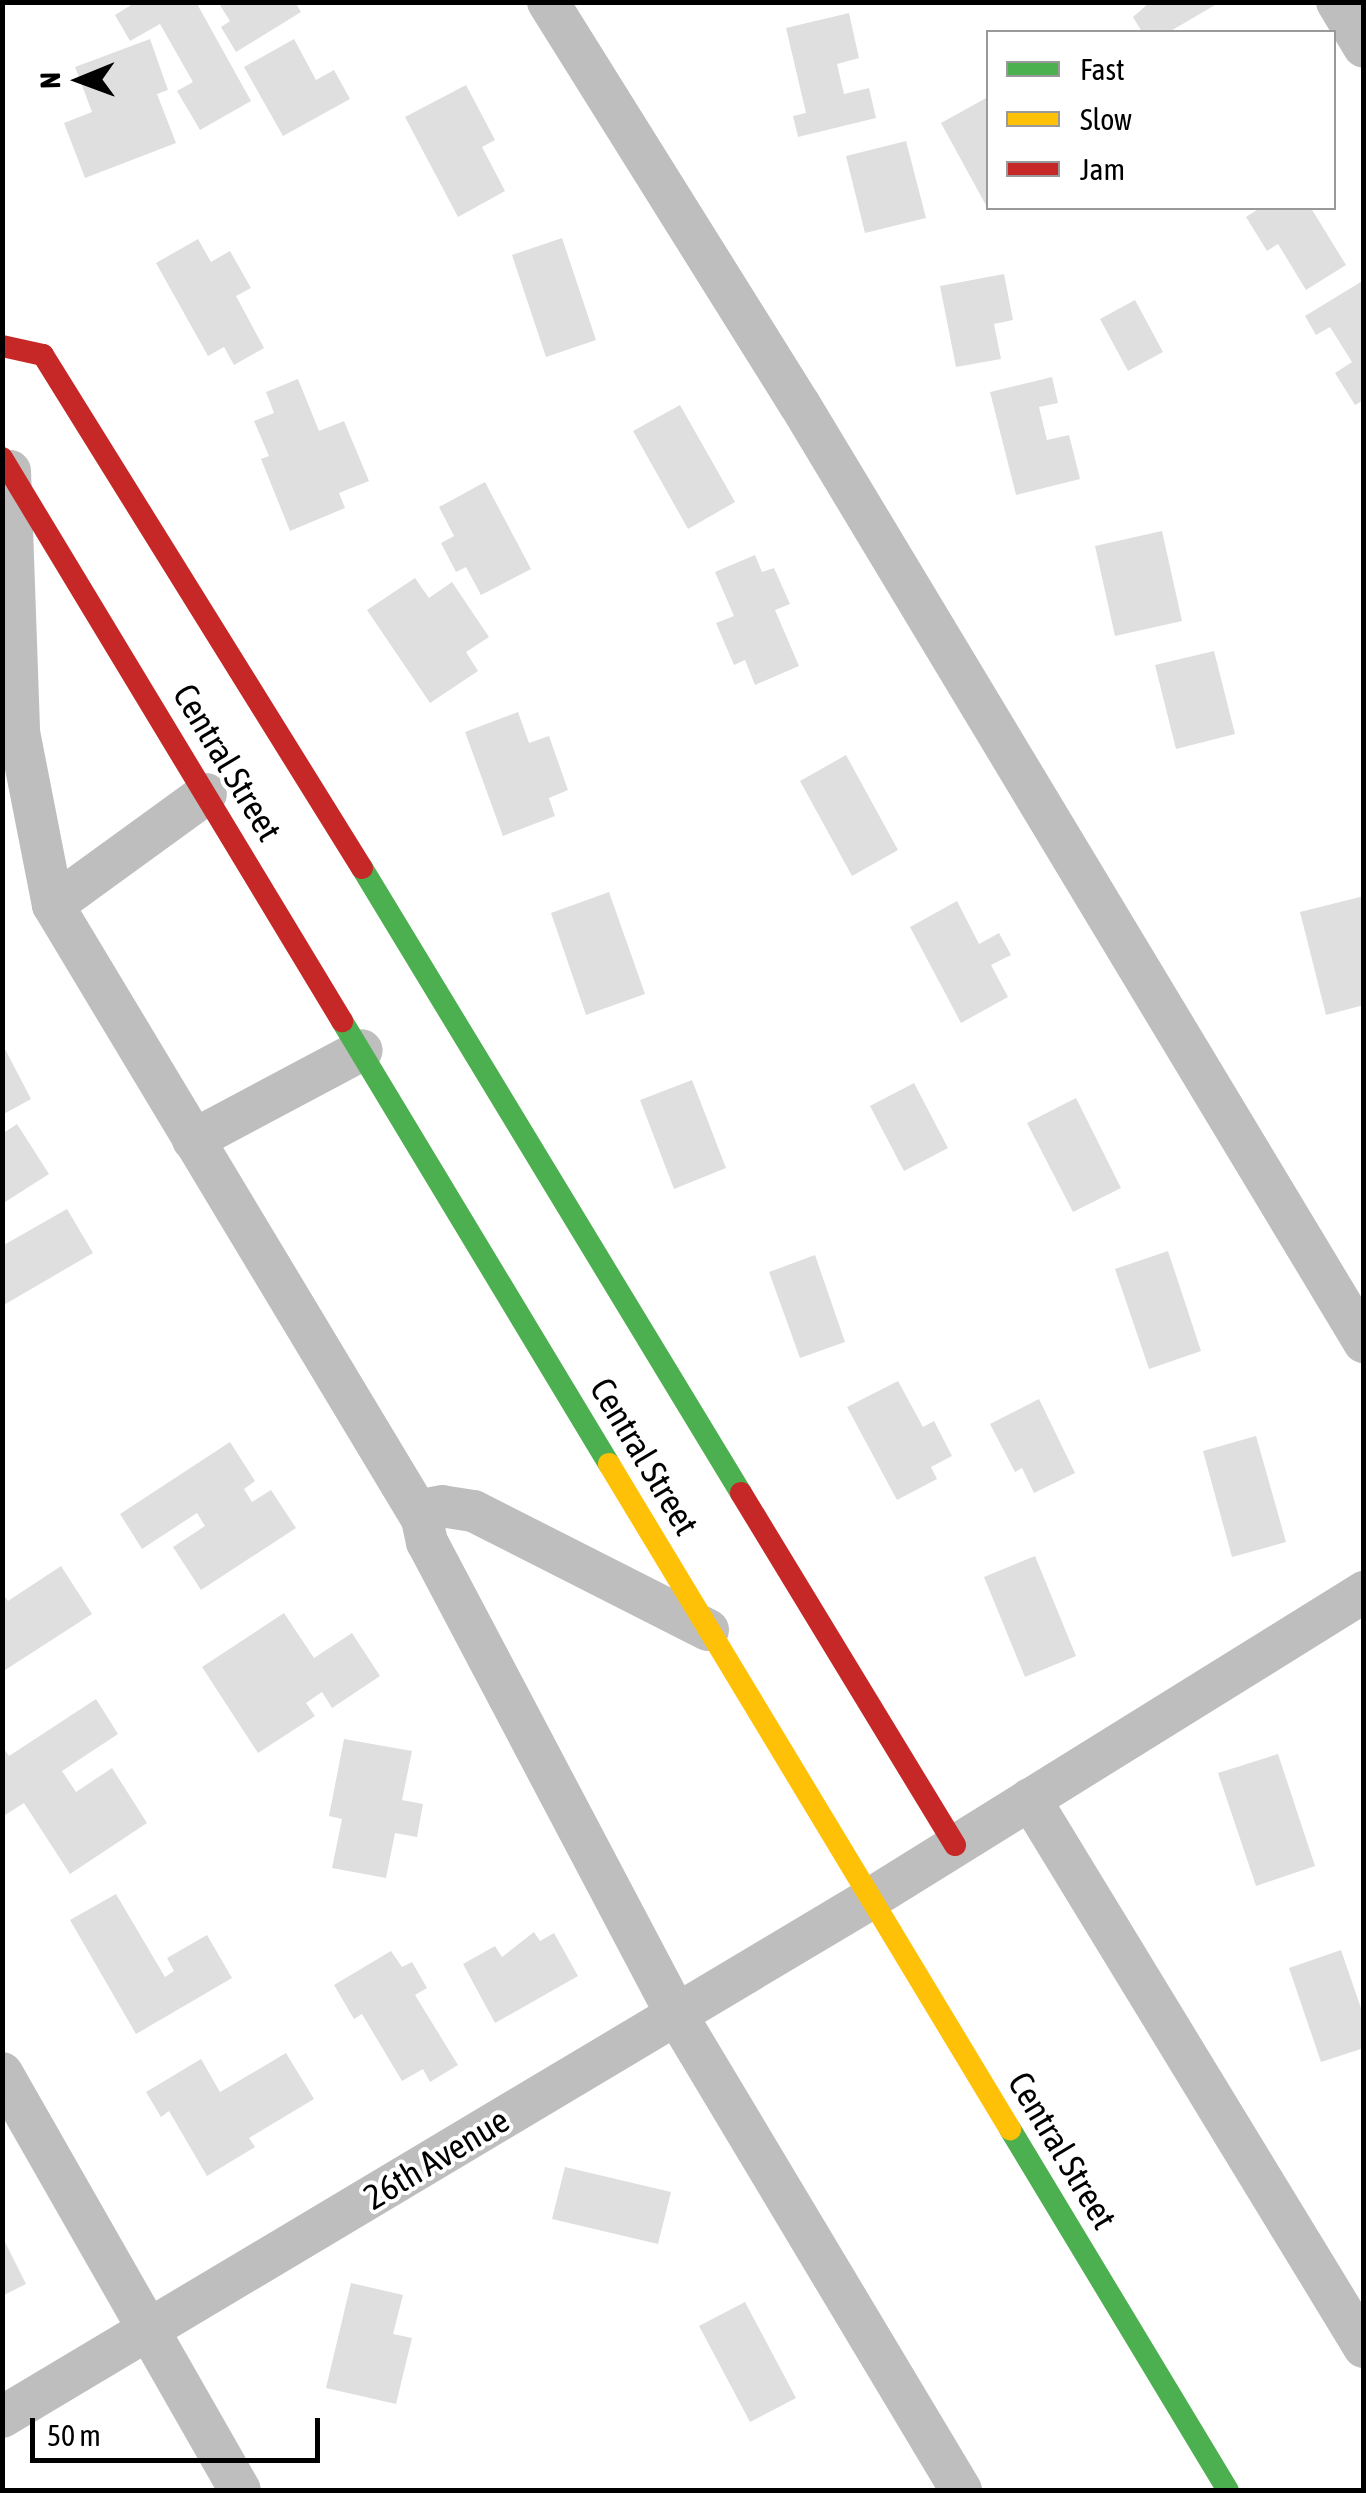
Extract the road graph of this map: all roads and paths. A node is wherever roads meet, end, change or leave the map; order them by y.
1 (548, 2) edge
2 (1337, 2) edge
3 (1364, 48) edge
4 (2, 346) edge
5 (6, 464) edge
6 (206, 794) junction
7 (53, 904) junction
8 (362, 1050) junction
9 (192, 1140) junction
10 (1364, 1342) edge
11 (422, 1519) junction
12 (1364, 1592) edge
13 (708, 1630) junction
14 (1030, 1799) junction
15 (954, 1845) junction
16 (870, 1900) junction
17 (676, 2014) junction
18 (2, 2073) edge
19 (146, 2332) junction
20 (1364, 2346) edge
21 (2, 2417) edge
22 (240, 2490) edge
23 (962, 2490) edge
24 (1228, 2490) edge

1 - 10 street
2 - 3 street
4 - 15 street
5 - 6 street, Central Street
5 - 7 street
6 - 7 street
6 - 8 street, Central Street
7 - 9 street
8 - 9 street
8 - 13 street, Central Street
9 - 11 street
11 - 13 street
11 - 17 street
12 - 14 street, 26th Avenue
13 - 16 street, Central Street
14 - 15 street, 26th Avenue
14 - 20 street
15 - 16 street, 26th Avenue
16 - 17 street, 26th Avenue
16 - 24 street, Central Street
17 - 19 street, 26th Avenue
17 - 23 street
18 - 19 street
19 - 21 street, 26th Avenue
19 - 22 street

